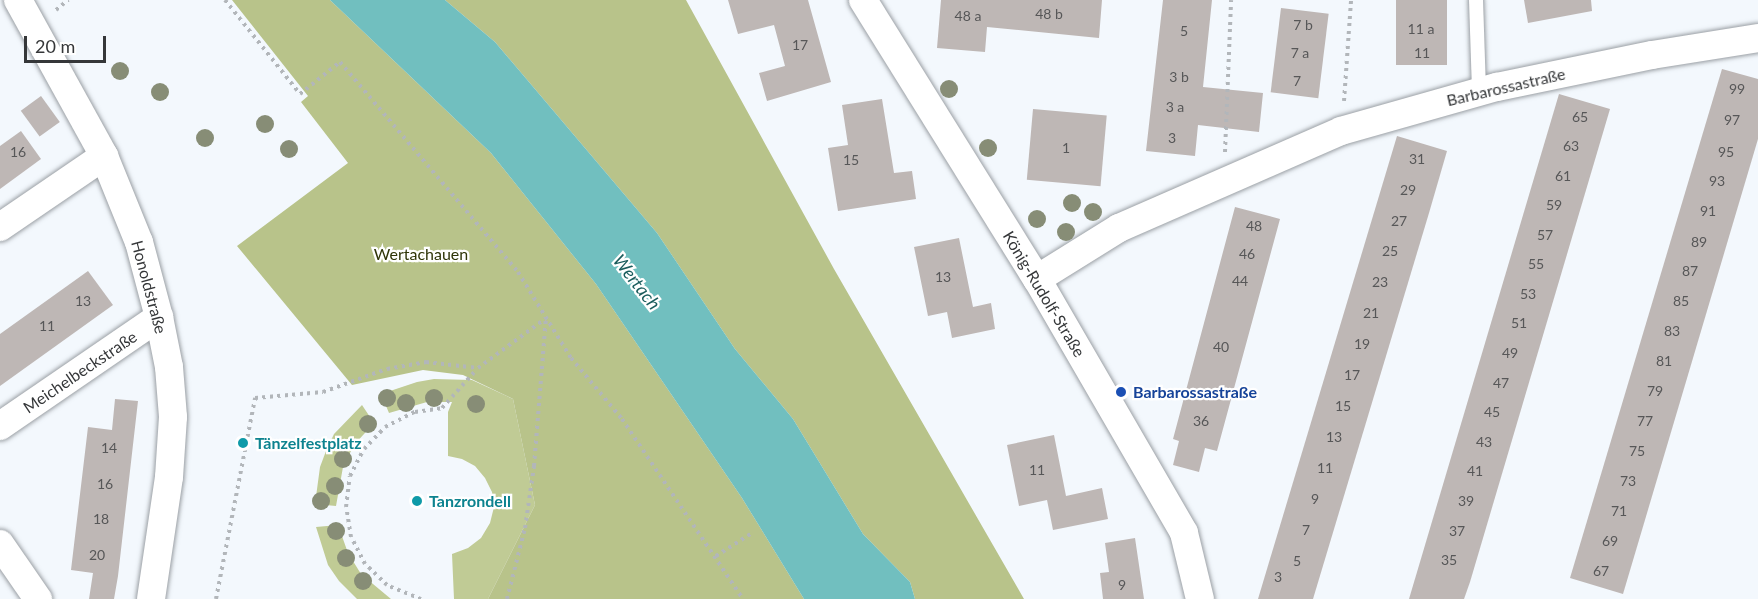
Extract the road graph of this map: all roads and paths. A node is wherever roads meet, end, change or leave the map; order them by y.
1 (11, 0) edge
2 (18, 0) edge
3 (225, 0) edge
4 (863, 0) edge
5 (1231, 0) edge
6 (1351, 0) edge
7 (1476, 0) edge
8 (0, 8) edge
9 (1758, 38) edge
10 (1479, 92) junction
11 (1341, 131) junction
12 (104, 156) junction
13 (1223, 181) junction
14 (0, 227) edge
15 (1037, 279) junction
16 (159, 317) junction
17 (546, 318) junction
18 (478, 368) junction
19 (0, 426) edge
20 (752, 533) dead end
21 (0, 544) edge
22 (716, 556) junction
23 (38, 599) edge
24 (151, 599) edge
25 (216, 599) edge
26 (421, 599) edge
27 (507, 599) edge
28 (743, 599) edge
29 (1200, 599) edge

1 - 8 street
2 - 12 street, Honoldstraße
3 - 17 path
4 - 15 street, König-Rudolf-Straße
5 - 13 path
6 - 11 path
7 - 10 lane
9 - 10 street, Barbarossastraße
10 - 11 street, Barbarossastraße
11 - 13 street, Barbarossastraße
12 - 14 street
12 - 16 street, Honoldstraße
13 - 15 street, Barbarossastraße
15 - 29 street, König-Rudolf-Straße
16 - 19 street, Meichelbeckstraße
16 - 24 street, Honoldstraße
17 - 18 path
17 - 22 path
17 - 27 path
18 - 25 path
18 - 26 path
20 - 22 path
21 - 23 street
22 - 28 path

